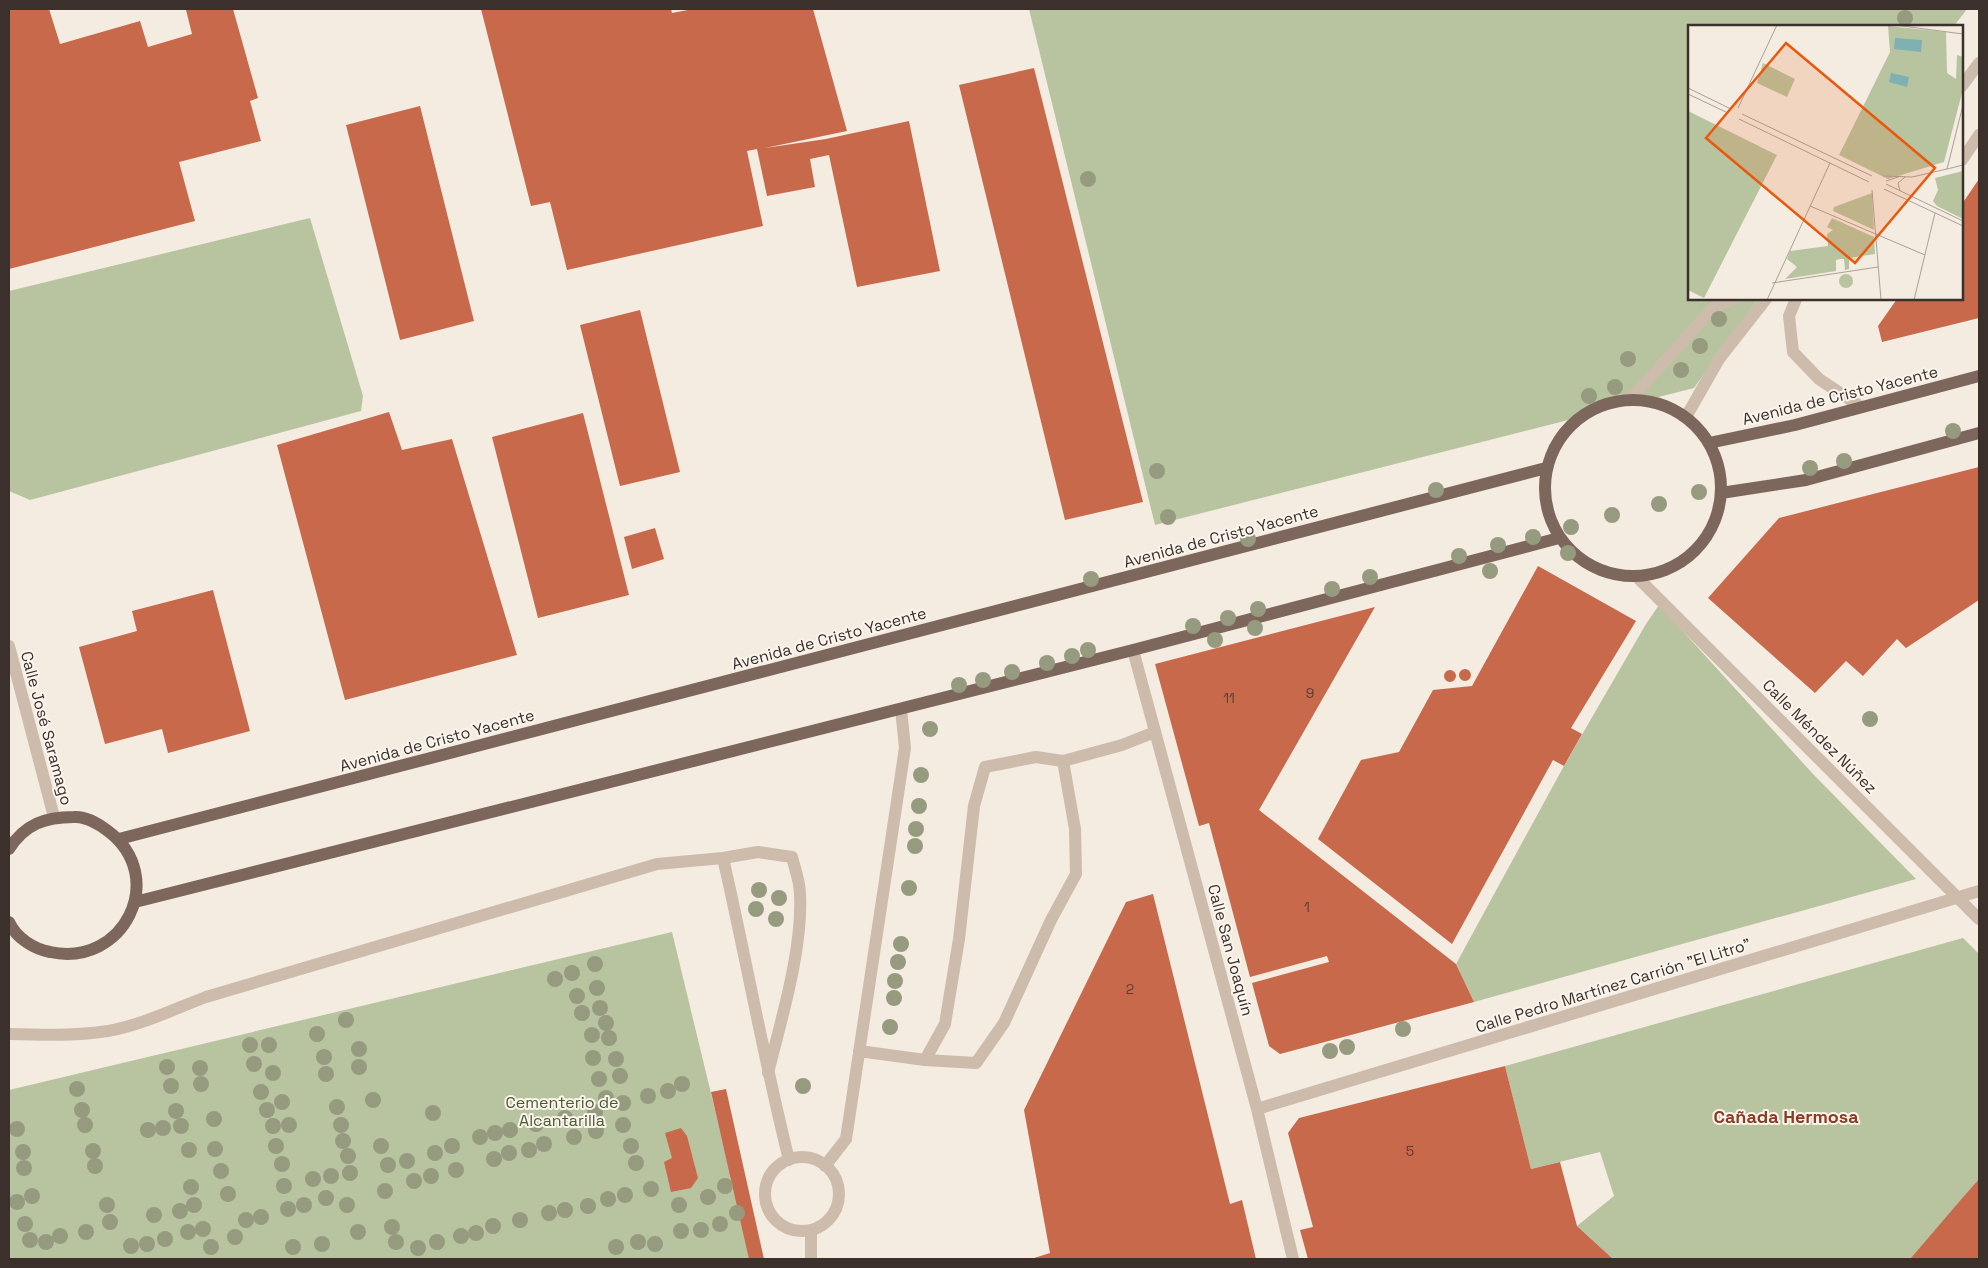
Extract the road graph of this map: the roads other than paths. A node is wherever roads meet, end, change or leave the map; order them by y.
1 (1979, 63) edge
2 (1963, 85) edge
3 (1979, 135) edge
4 (1963, 159) edge
5 (1732, 300) edge
6 (1765, 300) edge
7 (1796, 300) edge
8 (1979, 376) edge
9 (1630, 400) junction
10 (1861, 407) junction
11 (1686, 417) junction
12 (1979, 433) edge
13 (1709, 443) junction
14 (1546, 468) junction
15 (1721, 493) junction
16 (1559, 538) junction
17 (1637, 577) junction
18 (9, 646) edge
19 (1133, 650) junction
20 (901, 709) junction
21 (1155, 732) junction
22 (1063, 761) junction
23 (54, 817) junction
24 (119, 839) junction
25 (9, 848) edge
26 (723, 858) junction
27 (1979, 891) edge
28 (1959, 897) junction
29 (135, 902) junction
30 (1979, 919) edge
31 (10, 926) edge
32 (9, 1034) edge
33 (859, 1051) junction
34 (925, 1060) junction
35 (768, 1073) junction
36 (1257, 1109) junction
37 (789, 1160) junction
38 (824, 1166) junction
39 (810, 1230) junction
40 (811, 1259) edge
41 (1294, 1259) edge

1 - 2 street
3 - 4 street
5 - 9 street
6 - 11 street
7 - 10 street
8 - 10 main road, Avenida de Cristo Yacente
9 - 11 main road
9 - 14 main road
10 - 13 main road, Avenida de Cristo Yacente
11 - 13 main road
12 - 15 main road
13 - 15 main road
14 - 16 main road
14 - 24 main road, Avenida de Cristo Yacente
15 - 17 main road
16 - 17 main road
16 - 19 main road
17 - 28 street, Calle Méndez Núñez
18 - 23 street, Calle José Saramago
19 - 20 main road
19 - 21 street, Calle San Joaquín
20 - 29 main road
20 - 33 street
21 - 22 street
21 - 36 street, Calle San Joaquín
22 - 34 street
22 - 34 street
23 - 24 main road
23 - 25 main road
24 - 29 main road
26 - 32 street
26 - 35 street
26 - 35 street
27 - 28 street, Calle Pedro Martínez Carrión "El Litro"
28 - 30 street, Calle Méndez Núñez
28 - 36 street, Calle Pedro Martínez Carrión "El Litro"
29 - 31 main road
33 - 34 street
33 - 38 street
35 - 37 street
36 - 41 street, Calle San Joaquín
37 - 38 street
37 - 39 street
38 - 39 street
39 - 40 street

